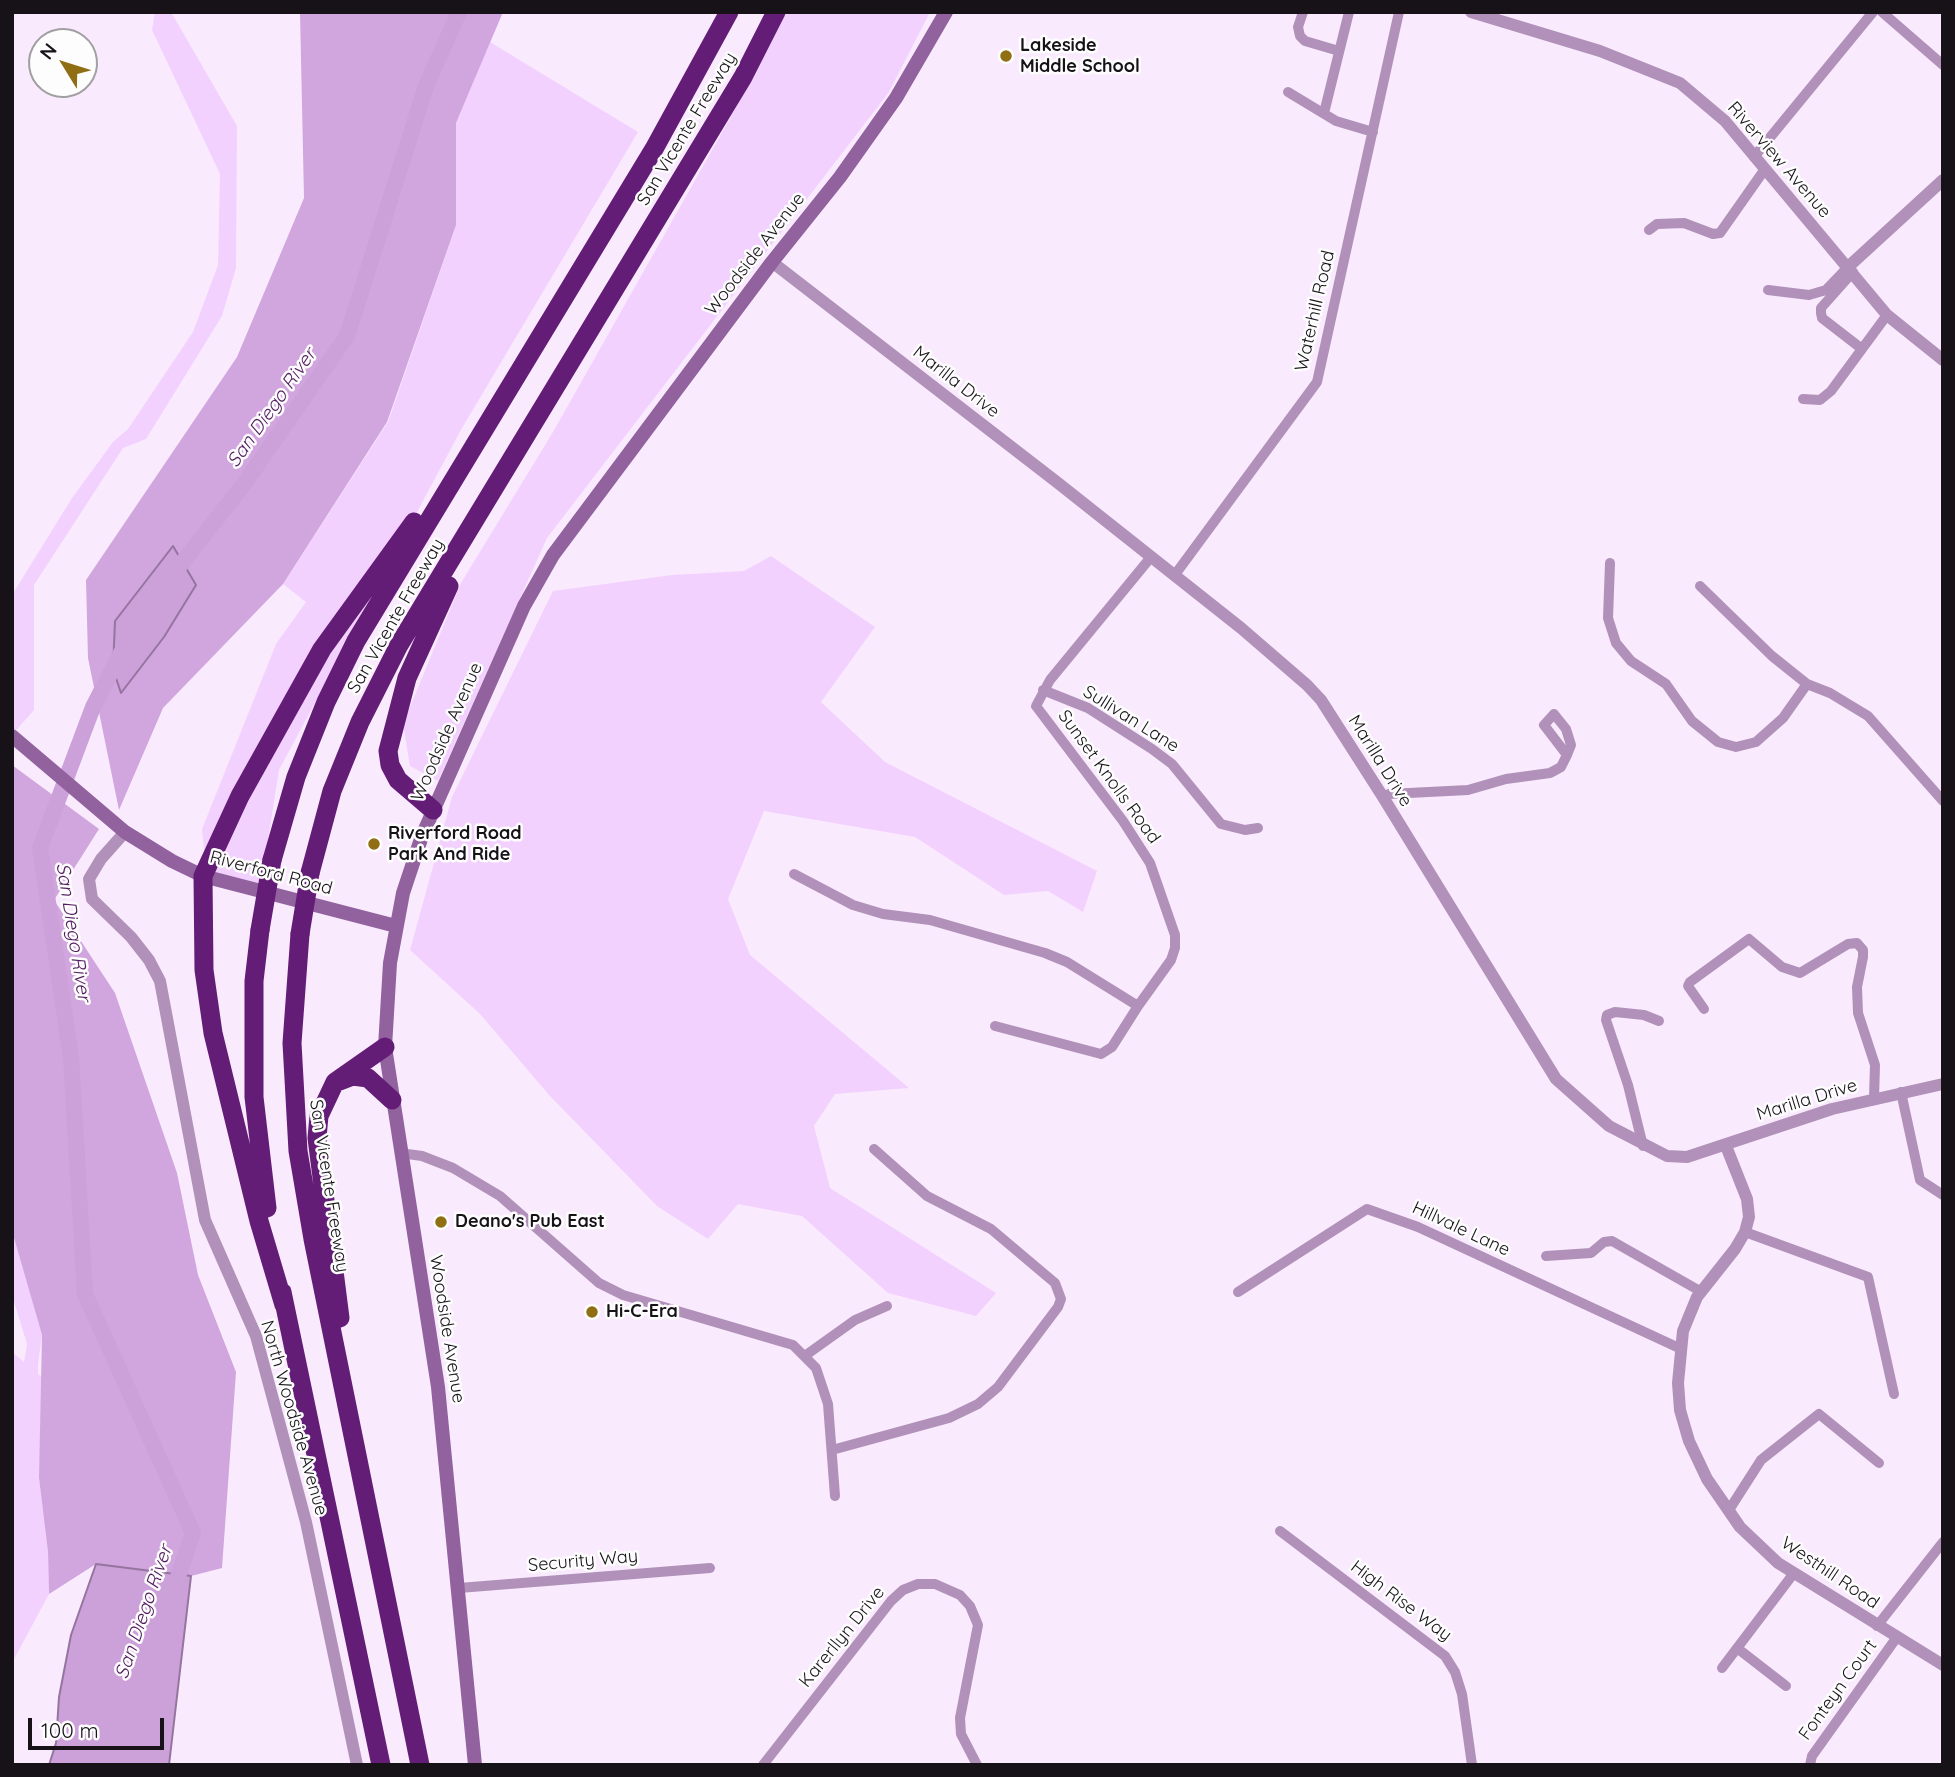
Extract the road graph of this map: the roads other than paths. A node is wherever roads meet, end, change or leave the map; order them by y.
1 (729, 12) edge
2 (776, 12) edge
3 (946, 12) edge
4 (1303, 12) edge
5 (1349, 12) edge
6 (1399, 12) edge
7 (1471, 12) edge
8 (1874, 12) edge
9 (1882, 12) edge
10 (1339, 51) junction
11 (1943, 65) edge
12 (1288, 92) dead end
13 (1324, 113) junction
14 (1373, 132) junction
15 (1754, 157) junction
16 (1765, 169) junction
17 (1943, 180) edge
18 (1649, 230) dead end
19 (772, 262) junction
20 (1851, 269) junction
21 (1768, 290) dead end
22 (1887, 315) junction
23 (1863, 349) junction
24 (1943, 360) edge
25 (1803, 399) dead end
26 (548, 400) junction
27 (478, 438) junction
28 (1151, 557) junction
29 (1610, 563) dead end
30 (1174, 576) junction
31 (1700, 586) dead end
32 (1807, 684) junction
33 (1044, 690) junction
34 (12, 736) edge
35 (1567, 755) dead end
36 (1383, 797) junction
37 (1943, 801) edge
38 (433, 810) junction
39 (1258, 828) dead end
40 (125, 832) junction
41 (794, 874) dead end
42 (202, 876) junction
43 (396, 926) junction
44 (1138, 1006) junction
45 (1704, 1009) dead end
46 (1659, 1021) dead end
47 (995, 1026) dead end
48 (385, 1047) junction
49 (335, 1082) junction
50 (1943, 1084) edge
51 (1901, 1092) junction
52 (1874, 1098) junction
53 (392, 1100) junction
54 (1643, 1146) junction
55 (1726, 1146) junction
56 (874, 1149) dead end
57 (400, 1153) junction
58 (1943, 1195) edge
59 (1745, 1232) junction
60 (1546, 1256) dead end
61 (1700, 1291) junction
62 (1238, 1292) dead end
63 (284, 1305) junction
64 (887, 1306) dead end
65 (1679, 1348) junction
66 (806, 1355) junction
67 (1894, 1394) dead end
68 (348, 1406) junction
69 (832, 1450) junction
70 (1879, 1464) dead end
71 (835, 1496) dead end
72 (1729, 1510) junction
73 (1280, 1531) dead end
74 (1943, 1542) edge
75 (710, 1568) dead end
76 (1794, 1573) junction
77 (459, 1588) junction
78 (1877, 1626) junction
79 (1897, 1637) junction
80 (1737, 1648) junction
81 (1943, 1665) edge
82 (1722, 1668) dead end
83 (1786, 1686) dead end
84 (357, 1765) edge
85 (381, 1765) edge
86 (420, 1765) edge
87 (475, 1765) edge
88 (763, 1765) edge
89 (977, 1765) edge
90 (1472, 1765) edge
91 (1811, 1765) edge

1 - 27 highway, San Vicente Freeway
2 - 26 highway, San Vicente Freeway
3 - 19 main road, Woodside Avenue
4 - 10 street
5 - 10 street
6 - 14 street, Waterhill Road
7 - 15 street, Riverview Avenue
8 - 15 street
9 - 11 street
10 - 13 street
12 - 13 street
13 - 14 street
14 - 30 street, Waterhill Road
15 - 16 street, Riverview Avenue
16 - 18 street
16 - 20 street, Riverview Avenue
17 - 20 street
19 - 28 street, Marilla Drive
19 - 38 main road, Woodside Avenue
20 - 21 street
20 - 22 street, Riverview Avenue
20 - 23 street
22 - 23 street
22 - 24 street, Riverview Avenue
23 - 25 street
26 - 38 highway
26 - 68 highway, San Vicente Freeway, bridge
27 - 42 highway
27 - 63 highway, San Vicente Freeway, bridge
28 - 30 street, Marilla Drive
28 - 33 street
29 - 32 street
30 - 36 street, Marilla Drive
31 - 32 street
32 - 37 street
33 - 39 street, Sullivan Lane
33 - 44 street, Sunset Knolls Road
34 - 40 main road, Riverford Road
35 - 36 street
36 - 54 street, Marilla Drive
38 - 43 main road, Woodside Avenue
40 - 42 main road, Riverford Road
40 - 84 street, North Woodside Avenue
41 - 44 street
42 - 43 main road, Riverford Road
42 - 63 highway
43 - 48 main road, Woodside Avenue
44 - 47 street
45 - 52 street
46 - 54 street
48 - 49 highway
48 - 53 main road, Woodside Avenue
49 - 53 highway
49 - 68 highway
50 - 51 street, Marilla Drive
51 - 52 street, Marilla Drive
51 - 58 street
52 - 55 street, Marilla Drive
53 - 57 main road, Woodside Avenue
54 - 55 street, Marilla Drive
55 - 59 street
56 - 69 street
57 - 66 street
57 - 77 main road, Woodside Avenue
59 - 61 street, Westhill Road
59 - 67 street
60 - 61 street
61 - 65 street, Westhill Road
62 - 65 street, Hillvale Lane
63 - 85 highway, San Vicente Freeway
64 - 66 street
65 - 72 street, Westhill Road
66 - 69 street
68 - 86 highway, San Vicente Freeway
69 - 71 street
70 - 72 street
72 - 76 street, Westhill Road
73 - 90 street, High Rise Way
74 - 78 street
75 - 77 street, Security Way
76 - 78 street, Westhill Road
76 - 80 street
77 - 87 main road, Woodside Avenue
78 - 79 street, Westhill Road
79 - 81 street, Westhill Road
79 - 91 street, Fonteyn Court
80 - 82 street
80 - 83 street
88 - 89 street, Karerllyn Drive

